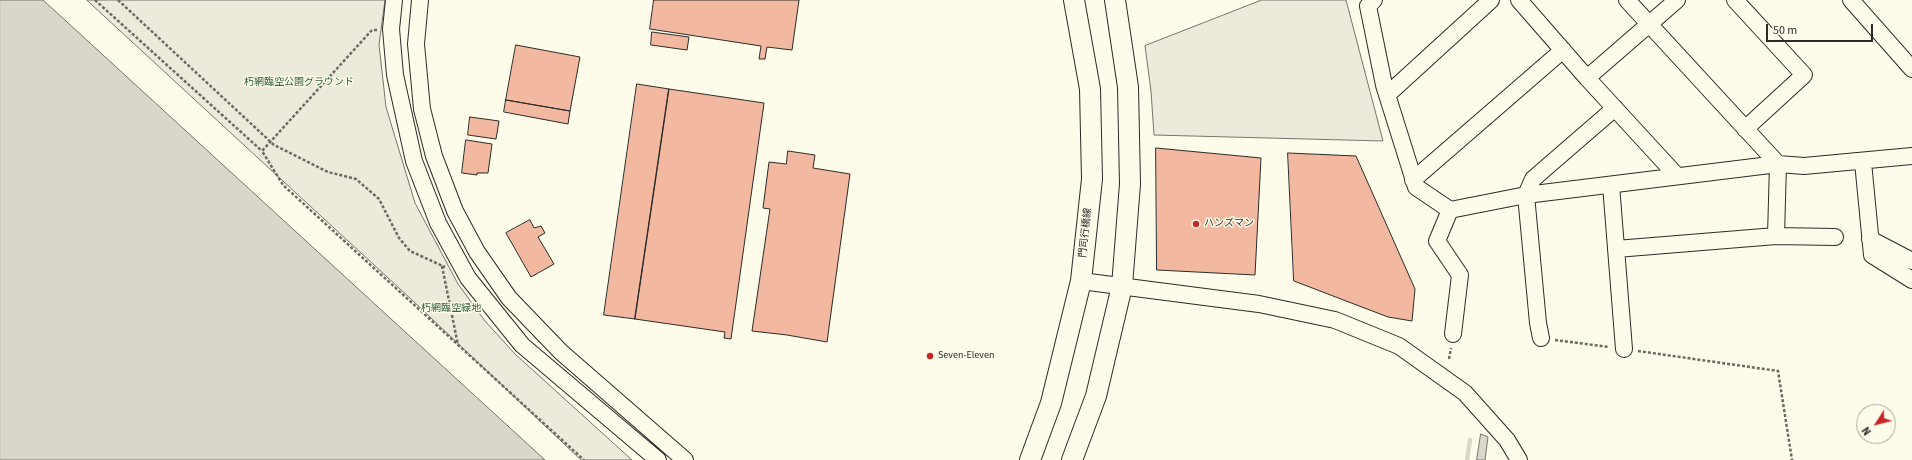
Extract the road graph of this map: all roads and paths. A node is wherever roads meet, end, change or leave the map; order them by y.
1 (95, 0) edge
2 (118, 0) edge
3 (394, 0) edge
4 (420, 0) edge
5 (1074, 0) edge
6 (1115, 0) edge
7 (1374, 0) edge
8 (1491, 0) edge
9 (1519, 0) edge
10 (1627, 0) edge
11 (1677, 0) edge
12 (1735, 0) edge
13 (1851, 0) edge
14 (1649, 25) junction
15 (391, 29) junction
16 (1562, 50) junction
17 (1910, 63) edge
18 (1587, 78) junction
19 (1387, 95) junction
20 (1615, 108) junction
21 (1745, 129) junction
22 (270, 141) junction
23 (262, 151) junction
24 (1912, 156) edge
25 (1863, 162) junction
26 (1778, 164) junction
27 (1677, 176) junction
28 (1414, 180) junction
29 (1611, 185) junction
30 (1526, 195) junction
31 (1450, 210) junction
32 (1776, 236) junction
33 (1835, 236) dead end
34 (1870, 239) junction
35 (1616, 249) junction
36 (1912, 260) edge
37 (442, 266) junction
38 (468, 278) junction
39 (1912, 280) edge
40 (1081, 281) junction
41 (1122, 286) junction
42 (1453, 334) dead end
43 (1541, 338) joint
44 (458, 345) junction
45 (1624, 349) junction
46 (584, 460) edge
47 (658, 460) edge
48 (685, 460) edge
49 (1030, 460) edge
50 (1072, 460) edge
51 (1519, 460) edge
52 (1792, 460) edge

1 - 23 path
2 - 22 path
3 - 15 street
4 - 48 street
5 - 40 main road, 門司行橋線
6 - 41 main road
7 - 19 street
8 - 19 street
9 - 16 street
10 - 14 street
11 - 14 street
12 - 21 street
13 - 17 street
14 - 18 street
14 - 21 street
15 - 22 path
15 - 38 street
16 - 18 street
16 - 28 street
18 - 20 street
19 - 28 street
20 - 27 street
20 - 30 street
21 - 26 street
22 - 23 path
22 - 37 path
23 - 44 path
24 - 25 street
25 - 26 street
25 - 34 street
26 - 27 street
26 - 32 street
27 - 29 street
28 - 31 street
29 - 30 street
29 - 35 street
30 - 31 street
30 - 43 street
31 - 42 street
32 - 33 street
32 - 35 street
34 - 36 street
34 - 39 street
35 - 45 street
37 - 38 path
37 - 44 path
38 - 47 street
40 - 41 street
40 - 49 main road, 門司行橋線
41 - 50 main road
41 - 51 street
43 - 45 path
44 - 46 path
45 - 52 path

